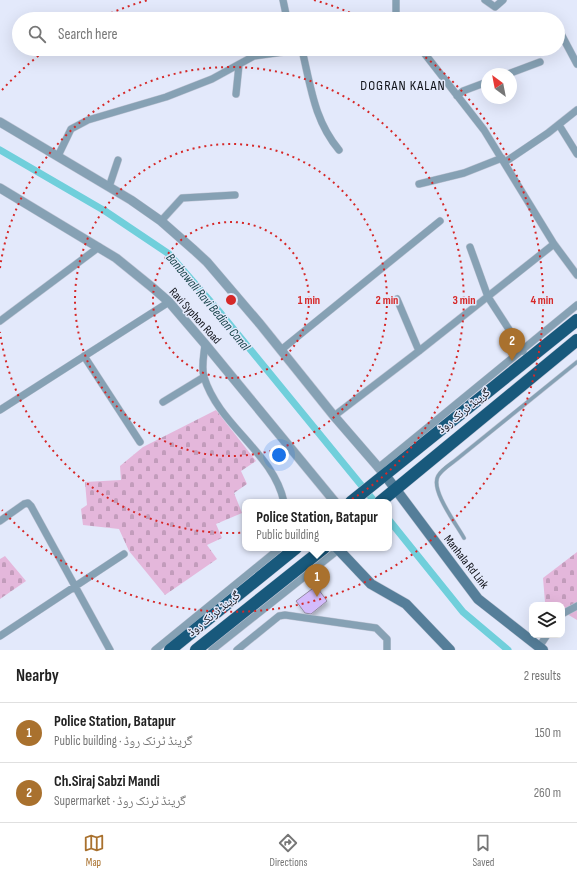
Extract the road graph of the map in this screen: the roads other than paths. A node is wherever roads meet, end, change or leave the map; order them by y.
1 (283, 0) edge
2 (396, 0) edge
3 (485, 0) edge
4 (503, 0) edge
5 (286, 12) edge
6 (396, 12) edge
7 (565, 41) edge
8 (254, 56) edge
9 (305, 56) edge
10 (426, 56) edge
11 (540, 62) dead end
12 (577, 64) edge
13 (240, 65) junction
14 (517, 71) edge
15 (481, 84) edge
16 (236, 94) dead end
17 (457, 96) junction
18 (577, 111) edge
19 (0, 122) edge
20 (559, 124) junction
21 (339, 150) dead end
22 (577, 154) edge
23 (58, 156) junction
24 (118, 160) dead end
25 (503, 160) junction
26 (419, 184) dead end
27 (109, 187) junction
28 (0, 188) edge
29 (235, 195) dead end
30 (161, 221) junction
31 (440, 221) dead end
32 (554, 244) junction
33 (470, 247) dead end
34 (99, 248) junction
35 (577, 275) edge
36 (488, 297) junction
37 (397, 299) dead end
38 (168, 302) junction
39 (577, 305) edge
40 (577, 320) edge
41 (0, 321) edge
42 (577, 340) edge
43 (205, 344) junction
44 (280, 350) junction
45 (419, 351) junction
46 (523, 351) junction
47 (84, 356) junction
48 (577, 362) edge
49 (204, 377) junction
50 (163, 402) dead end
51 (0, 410) edge
52 (334, 416) junction
53 (140, 442) dead end
54 (381, 473) junction
55 (393, 492) junction
56 (283, 499) edge
57 (333, 499) edge
58 (354, 499) edge
59 (384, 499) edge
60 (0, 521) edge
61 (464, 538) dead end
62 (276, 551) edge
63 (292, 551) edge
64 (320, 551) edge
65 (336, 551) edge
66 (340, 551) edge
67 (124, 554) dead end
68 (274, 566) junction
69 (285, 578) junction
70 (76, 585) junction
71 (577, 606) edge
72 (565, 612) edge
73 (0, 636) edge
74 (546, 638) edge
75 (541, 648) edge
76 (110, 650) edge
77 (155, 650) edge
78 (170, 650) edge
79 (196, 650) edge
80 (212, 650) edge
81 (237, 650) edge
82 (387, 650) edge
83 (450, 650) edge

1 - 5 street
2 - 6 street
3 - 4 street
7 - 12 street
8 - 13 street
9 - 21 street
10 - 17 street
11 - 14 street
13 - 16 street
13 - 23 street
15 - 17 street
17 - 25 street
18 - 20 street
19 - 23 street
20 - 22 street
20 - 25 street
23 - 27 street
24 - 27 street
25 - 26 street
25 - 32 street
27 - 30 street
28 - 34 street, Ravi Syphon Road
29 - 30 street
30 - 44 street
31 - 44 street
32 - 35 street
32 - 36 street
33 - 36 street
34 - 38 street, Ravi Syphon Road
34 - 41 street
36 - 45 street
36 - 46 street
37 - 45 street
38 - 43 street, Ravi Syphon Road
38 - 47 street
39 - 46 street
40 - 54 highway, گرینڈ ٹرنک روڈ
42 - 55 highway, گرینڈ ٹرنک روڈ
43 - 49 street
43 - 57 street, Ravi Syphon Road
44 - 52 street
45 - 52 street
46 - 54 street
47 - 51 street
47 - 53 street
48 - 61 lane
49 - 50 street
49 - 56 street
52 - 54 street
54 - 55 main road, Manhala Rd Link
54 - 58 highway, گرینڈ ٹرنک روڈ
55 - 59 highway, گرینڈ ٹرنک روڈ
55 - 75 main road, Manhala Rd Link
60 - 70 street
62 - 77 street
63 - 68 highway, گرینڈ ٹرنک روڈ
64 - 69 highway, گرینڈ ٹرنک روڈ
65 - 80 street
66 - 83 main road
67 - 70 street
68 - 69 highway
68 - 78 highway, گرینڈ ٹرنک روڈ
69 - 79 highway, گرینڈ ٹرنک روڈ
70 - 73 street
70 - 76 street
71 - 72 street
74 - 75 street
81 - 82 street

